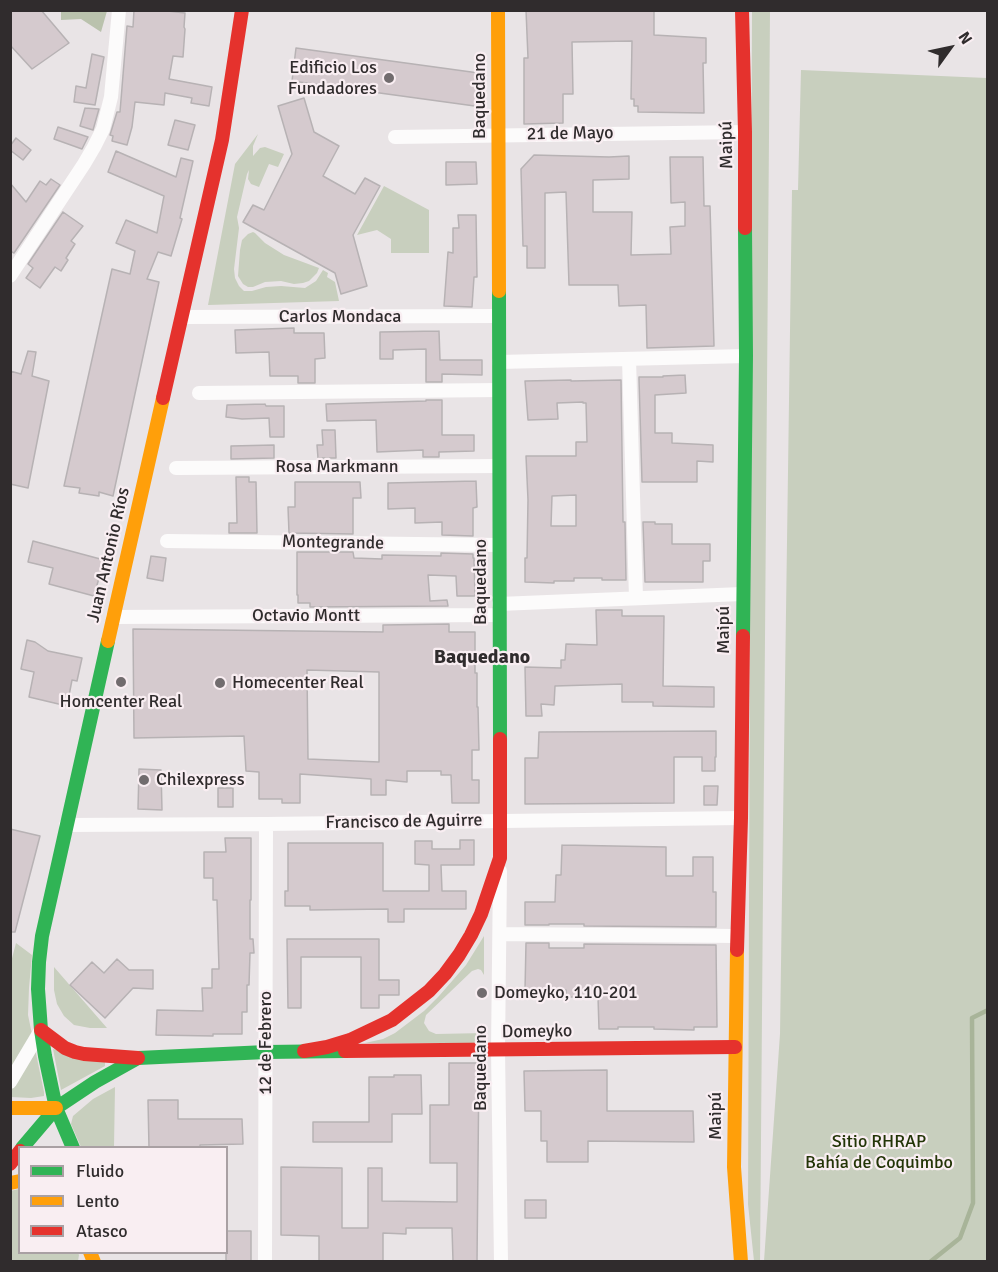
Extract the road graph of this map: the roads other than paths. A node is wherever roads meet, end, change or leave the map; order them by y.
1 (119, 10) edge
2 (242, 10) edge
3 (498, 10) edge
4 (742, 10) edge
5 (745, 132) junction
6 (498, 135) junction
7 (395, 137) dead end
8 (10, 276) edge
9 (499, 316) junction
10 (182, 317) junction
11 (746, 356) junction
12 (629, 359) junction
13 (499, 362) junction
14 (499, 390) junction
15 (199, 393) dead end
16 (499, 466) junction
17 (176, 468) dead end
18 (167, 541) dead end
19 (499, 545) junction
20 (742, 594) junction
21 (636, 598) junction
22 (499, 610) junction
23 (113, 617) junction
24 (741, 818) junction
25 (500, 820) junction
26 (266, 824) junction
27 (66, 825) junction
28 (500, 858) junction
29 (500, 934) junction
30 (737, 936) junction
31 (41, 1030) junction
32 (735, 1047) junction
33 (498, 1050) junction
34 (304, 1051) junction
35 (266, 1052) junction
36 (138, 1058) junction
37 (10, 1082) edge
38 (10, 1108) edge
39 (56, 1108) junction
40 (21, 1146) edge
41 (72, 1146) edge
42 (18, 1151) edge
43 (10, 1164) edge
44 (740, 1256) edge
45 (265, 1262) edge
46 (501, 1262) edge
47 (730, 1262) edge

1 - 8 street
2 - 10 main road, Juan Antonio Ríos
3 - 6 main road, Baquedano
4 - 5 main road, Maipú
5 - 6 street, 21 de Mayo
5 - 11 main road, Maipú
6 - 7 street, 21 de Mayo
6 - 9 main road, Baquedano
9 - 10 street, Carlos Mondaca
9 - 13 main road, Baquedano
10 - 23 main road, Juan Antonio Ríos
11 - 12 street
11 - 20 main road, Maipú
12 - 13 street
12 - 21 street
13 - 14 main road, Baquedano
14 - 15 street
14 - 16 main road, Baquedano
16 - 17 street, Rosa Markmann
16 - 19 main road, Baquedano
18 - 19 street, Montegrande
19 - 22 main road, Baquedano
20 - 21 street, Octavio Montt
20 - 24 main road, Maipú
21 - 22 street, Octavio Montt
22 - 23 street, Octavio Montt
22 - 25 main road, Baquedano
23 - 27 main road, Juan Antonio Ríos
24 - 25 street, Francisco de Aguirre
24 - 30 main road, Maipú
25 - 26 street, Francisco de Aguirre
25 - 28 main road, Baquedano
26 - 27 street, Francisco de Aguirre
26 - 35 street, 12 de Febrero
27 - 31 main road, Juan Antonio Ríos
28 - 29 street, Baquedano
28 - 34 main road, Domeyko
29 - 30 street
29 - 33 street, Baquedano
30 - 32 main road, Maipú
31 - 36 main road
31 - 37 street
31 - 39 main road, Juan Antonio Ríos
32 - 33 main road, Domeyko
32 - 44 main road, Maipú
33 - 34 main road, Domeyko
33 - 46 street, Baquedano
34 - 35 main road, Domeyko
35 - 36 main road, Domeyko
35 - 45 street, 12 de Febrero
36 - 39 main road, Domeyko
38 - 39 main road
39 - 40 main road, Domeyko
39 - 41 main road, Juan Antonio Ríos
42 - 43 main road, Domeyko
44 - 47 main road

